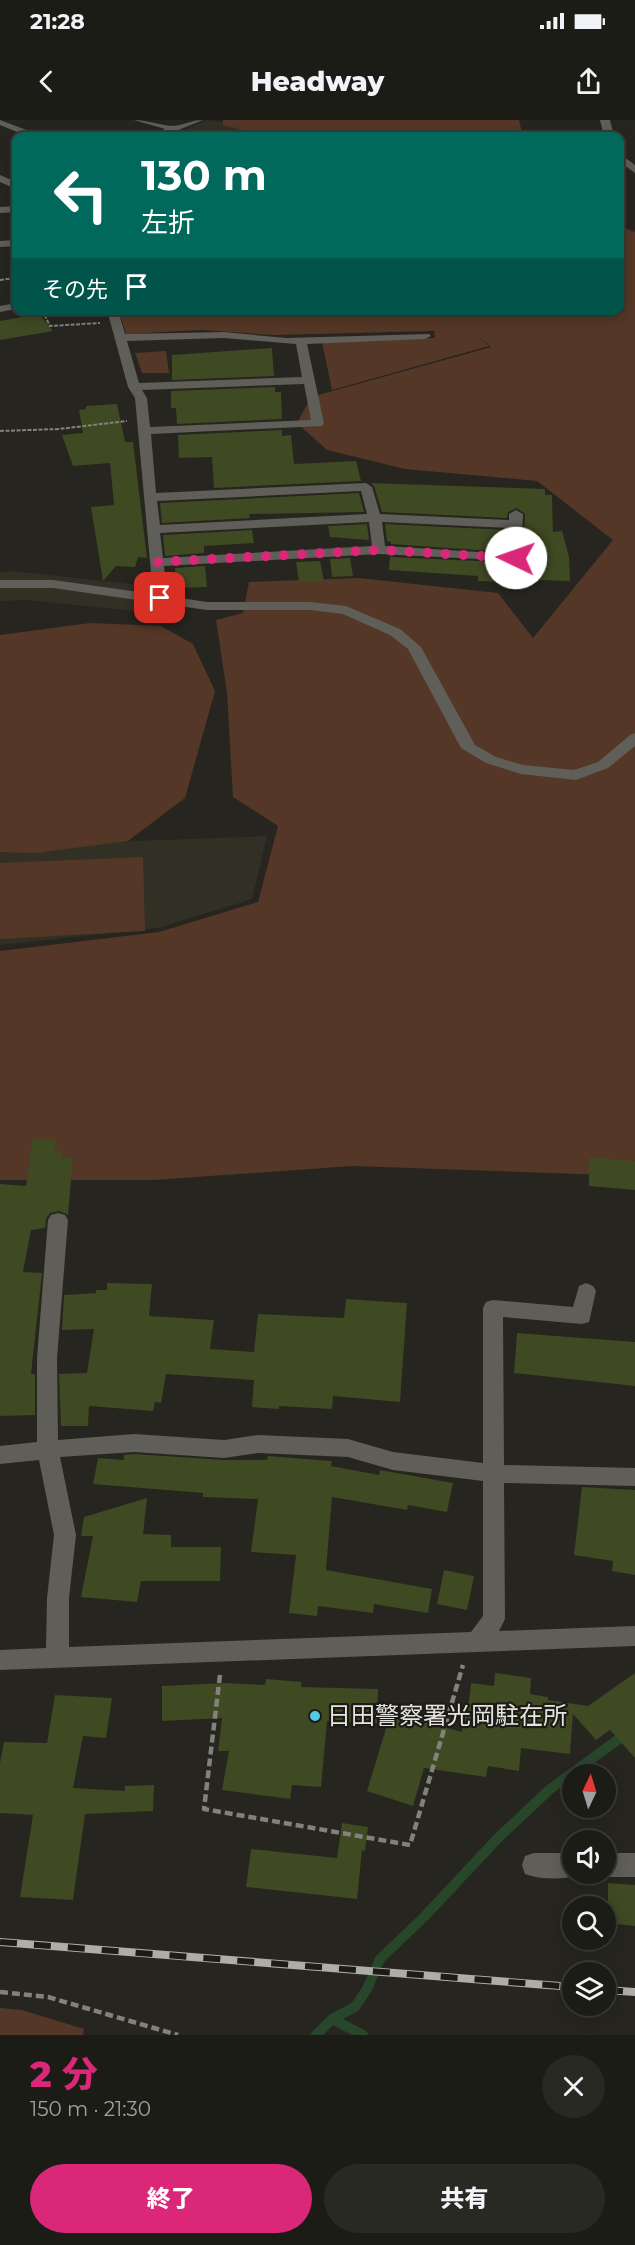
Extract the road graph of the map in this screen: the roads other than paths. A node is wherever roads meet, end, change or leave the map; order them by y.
1 (139, 120) edge
2 (198, 120) edge
3 (0, 121) edge
4 (176, 129) junction
5 (25, 132) edge
6 (167, 132) edge
7 (114, 316) edge
8 (426, 336) dead end
9 (121, 338) junction
10 (301, 341) junction
11 (309, 380) junction
12 (134, 387) junction
13 (143, 425) junction
14 (150, 497) junction
15 (375, 518) junction
16 (155, 529) junction
17 (379, 550) junction
18 (158, 562) junction
19 (0, 584) edge
20 (160, 598) junction
21 (635, 738) edge
22 (58, 1220) dead end
23 (586, 1291) dead end
24 (48, 1450) junction
25 (0, 1455) edge
26 (495, 1474) junction
27 (635, 1477) edge
28 (635, 1636) edge
29 (478, 1641) junction
30 (57, 1659) junction
31 (0, 1660) edge
32 (534, 1865) dead end
33 (562, 1865) edge
34 (616, 1865) edge
35 (635, 1865) edge

1 - 4 street
2 - 4 street
3 - 5 street
4 - 6 street
7 - 9 street
8 - 10 street
9 - 10 street
9 - 12 street
10 - 11 street
11 - 12 street
11 - 13 street
12 - 13 street
13 - 14 street
14 - 15 street
14 - 16 street
15 - 16 street
15 - 17 street
15 - 17 street
16 - 18 street
17 - 18 street
18 - 20 street
19 - 20 street
20 - 21 street
22 - 24 street
23 - 26 street
24 - 25 street
24 - 26 street
24 - 30 street
26 - 27 street
26 - 29 street
28 - 29 street
29 - 30 street
30 - 31 street
32 - 33 street
34 - 35 street

